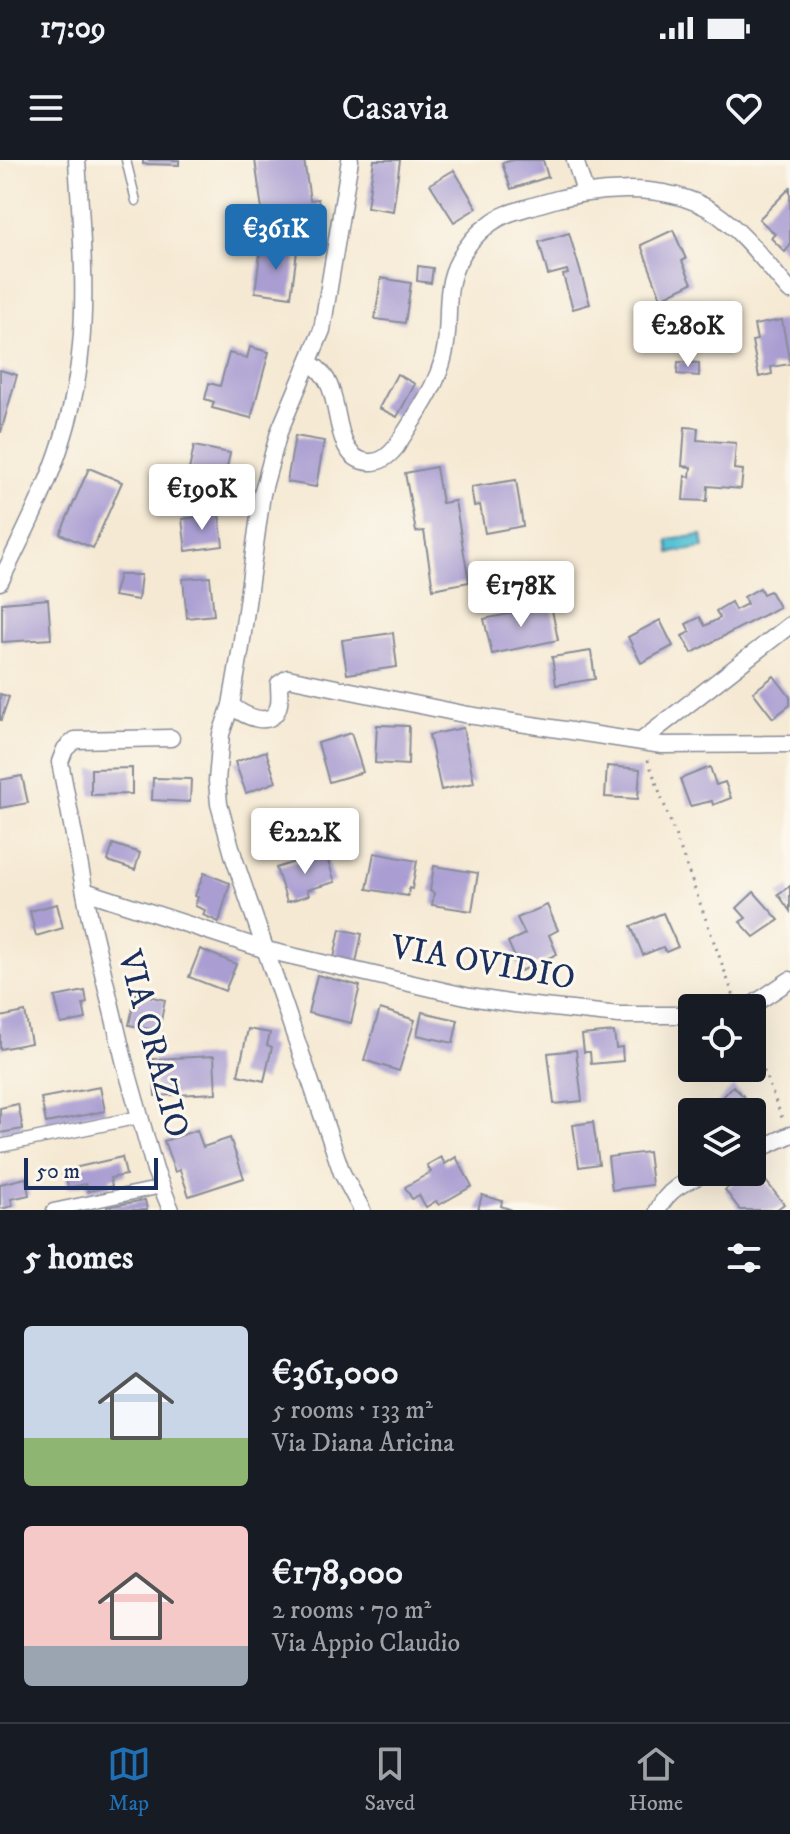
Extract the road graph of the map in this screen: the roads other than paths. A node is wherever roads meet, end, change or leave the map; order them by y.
1 (77, 160) edge
2 (126, 160) edge
3 (350, 160) edge
4 (575, 160) edge
5 (585, 192) junction
6 (136, 201) dead end
7 (790, 291) edge
8 (310, 363) junction
9 (0, 582) edge
10 (790, 625) edge
11 (231, 705) junction
12 (171, 738) dead end
13 (641, 741) junction
14 (790, 744) edge
15 (85, 891) junction
16 (266, 950) junction
17 (790, 980) edge
18 (766, 996) edge
19 (678, 1015) edge
20 (140, 1117) junction
21 (790, 1135) edge
22 (0, 1146) edge
23 (766, 1146) edge
24 (678, 1186) edge
25 (162, 1187) junction
26 (53, 1210) edge
27 (171, 1210) edge
28 (362, 1210) edge
29 (658, 1210) edge

1 - 9 street
2 - 6 lane
3 - 8 street
4 - 5 street
5 - 7 street
5 - 8 street
8 - 11 street
10 - 13 street
11 - 13 street
11 - 16 street
12 - 15 street, VIA ORAZIO
13 - 14 street
15 - 16 street, VIA ORAZIO
15 - 20 street, VIA ORAZIO
16 - 19 street, VIA OVIDIO
16 - 28 street
17 - 18 street
20 - 22 street
20 - 25 street, VIA ORAZIO
21 - 23 street
24 - 29 street
25 - 26 street
25 - 27 street, VIA ORAZIO

